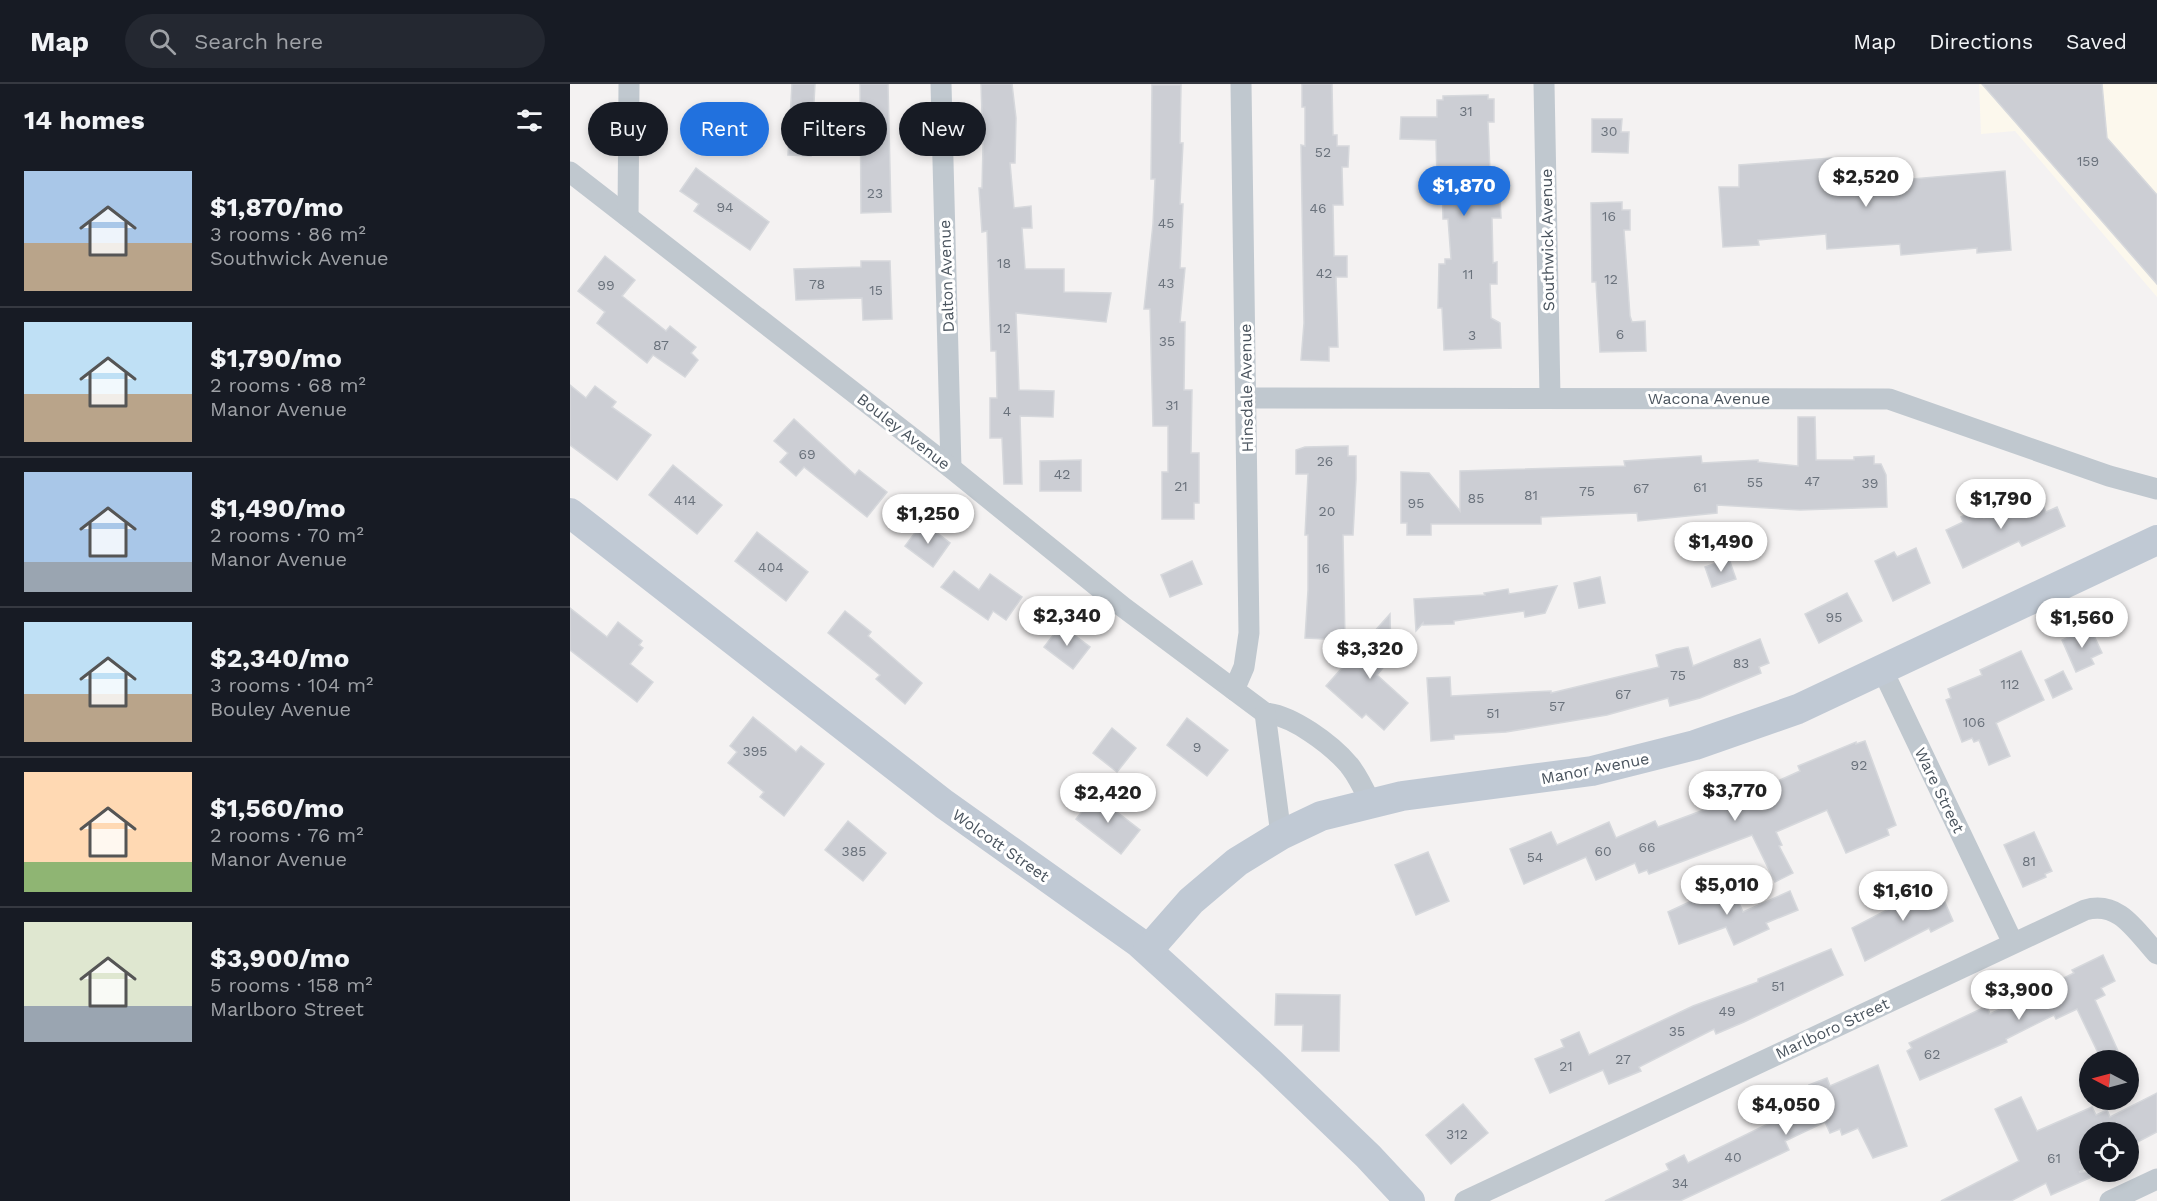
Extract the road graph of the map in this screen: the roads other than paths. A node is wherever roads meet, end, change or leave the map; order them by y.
1 (629, 84) edge
2 (941, 84) edge
3 (1241, 84) edge
4 (1544, 84) edge
5 (570, 172) edge
6 (628, 217) junction
7 (1550, 396) junction
8 (1246, 398) junction
9 (951, 468) junction
10 (2157, 489) edge
11 (570, 513) edge
12 (2157, 540) edge
13 (1882, 669) junction
14 (1234, 690) junction
15 (1265, 713) junction
16 (1370, 802) junction
17 (1281, 835) junction
18 (2013, 943) junction
19 (1148, 950) junction
20 (2157, 954) edge
21 (2157, 1179) edge
22 (1410, 1201) edge
23 (1464, 1201) edge
24 (2110, 1201) edge

1 - 6 street
2 - 9 street, Dalton Avenue
3 - 8 street, Hinsdale Avenue
4 - 7 street, Southwick Avenue
5 - 6 street, Bouley Avenue
6 - 9 street, Bouley Avenue
7 - 8 street, Wacona Avenue
7 - 10 street, Wacona Avenue
8 - 14 street, Hinsdale Avenue
9 - 14 street, Bouley Avenue
11 - 19 main road, Wolcott Street
12 - 13 main road, Manor Avenue
13 - 16 main road, Manor Avenue
13 - 18 street, Ware Street
14 - 15 street, Bouley Avenue
15 - 16 street, Bouley Avenue
15 - 17 street
16 - 17 main road, Manor Avenue
17 - 19 main road, Manor Avenue
18 - 20 street, Marlboro Street
18 - 23 street, Marlboro Street
19 - 22 main road, Wolcott Street
21 - 24 street

